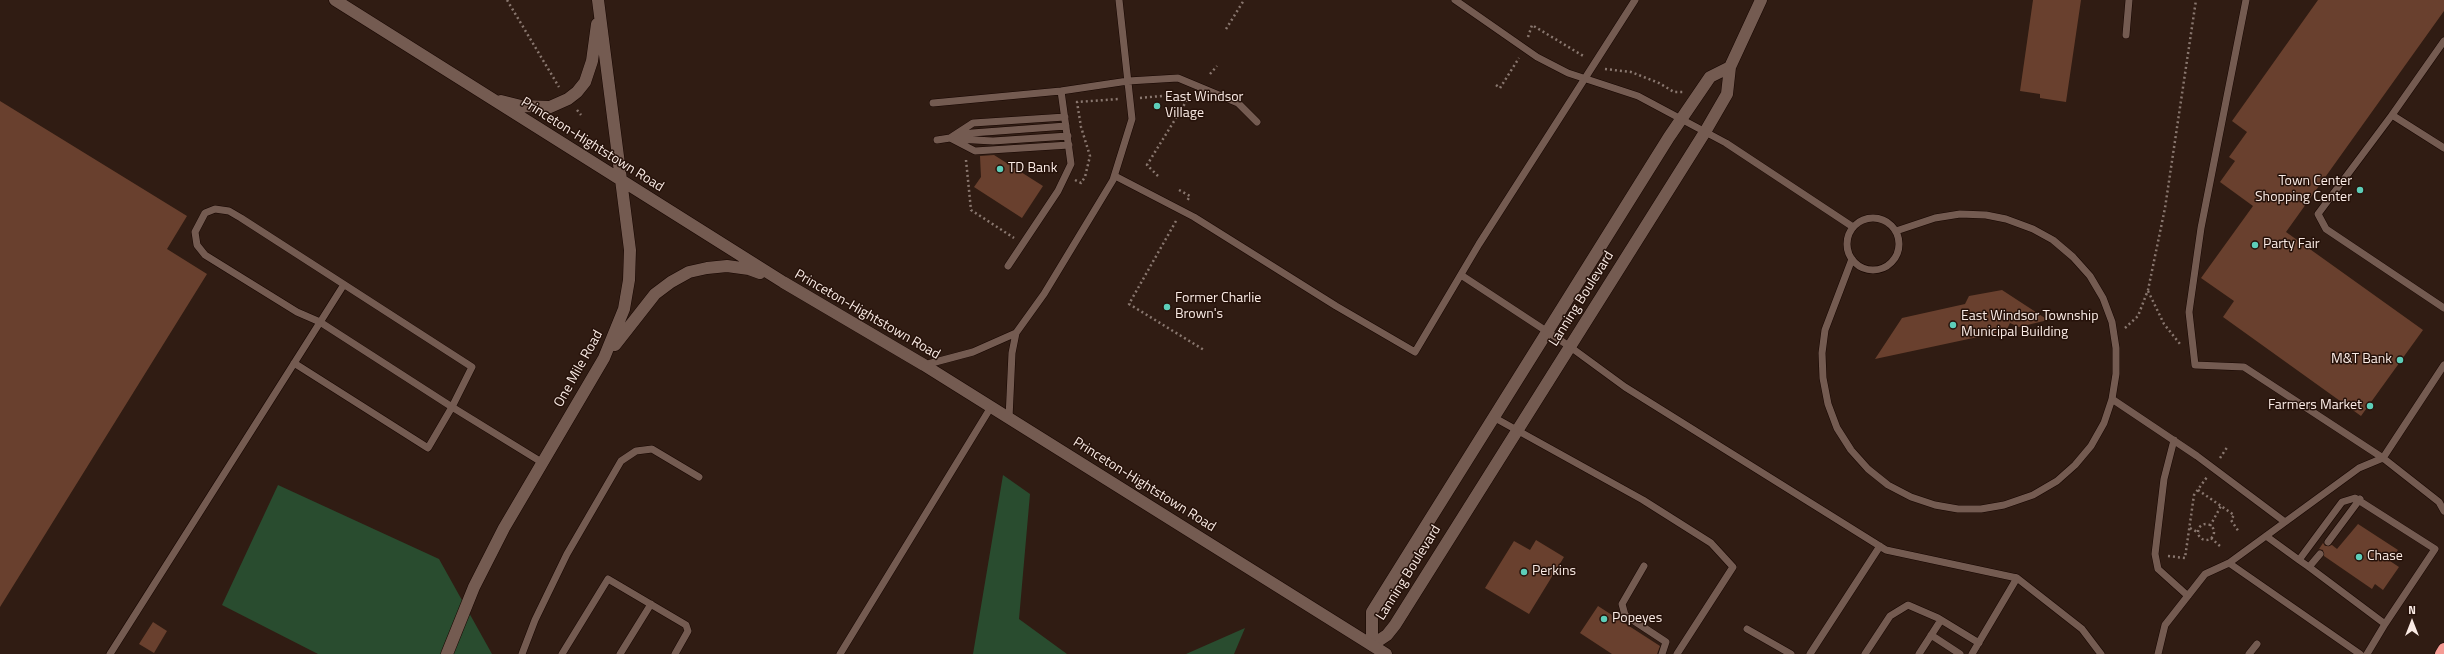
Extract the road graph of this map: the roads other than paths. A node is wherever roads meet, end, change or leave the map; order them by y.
1 (335, 0) edge
2 (1119, 0) edge
3 (1455, 0) edge
4 (1635, 0) edge
5 (1761, 0) edge
6 (2129, 0) edge
7 (2246, 0) edge
8 (599, 5) edge
9 (2126, 35) dead end
10 (2444, 41) edge
11 (1730, 67) junction
12 (1585, 78) junction
13 (1128, 81) junction
14 (1061, 91) junction
15 (490, 99) junction
16 (933, 103) dead end
17 (2392, 115) junction
18 (1064, 117) junction
19 (1683, 120) junction
20 (1257, 122) dead end
21 (1066, 126) junction
22 (1705, 132) junction
23 (1068, 136) junction
24 (950, 138) junction
25 (937, 140) dead end
26 (1069, 145) junction
27 (2444, 148) edge
28 (1115, 176) junction
29 (622, 180) junction
30 (1853, 227) junction
31 (1896, 231) junction
32 (1852, 260) junction
33 (1008, 266) dead end
34 (1461, 275) junction
35 (783, 282) junction
36 (343, 286) junction
37 (2444, 308) edge
38 (320, 322) junction
39 (1016, 333) junction
40 (1549, 333) junction
41 (1569, 346) junction
42 (604, 358) junction
43 (294, 363) junction
44 (924, 365) junction
45 (2444, 365) edge
46 (2112, 399) junction
47 (452, 407) junction
48 (991, 407) junction
49 (1009, 418) junction
50 (1495, 418) junction
51 (1517, 432) junction
52 (2174, 440) junction
53 (2384, 458) junction
54 (543, 463) junction
55 (698, 477) dead end
56 (2360, 499) junction
57 (2442, 503) edge
58 (2444, 511) edge
59 (2285, 522) junction
60 (2266, 536) junction
61 (2328, 542) dead end
62 (1880, 546) junction
63 (2320, 554) dead end
64 (2299, 560) junction
65 (2229, 563) junction
66 (1644, 566) dead end
67 (2309, 567) junction
68 (2017, 578) junction
69 (2188, 596) junction
70 (651, 604) junction
71 (1941, 620) junction
72 (2385, 624) junction
73 (1747, 629) dead end
74 (1931, 635) junction
75 (1979, 643) junction
76 (2256, 644) dead end
77 (1372, 645) junction
78 (2444, 649) edge
79 (110, 654) edge
80 (447, 654) edge
81 (522, 654) edge
82 (562, 654) edge
83 (620, 654) edge
84 (675, 654) edge
85 (840, 654) edge
86 (1386, 654) edge
87 (1662, 654) edge
88 (1677, 654) edge
89 (1791, 654) edge
90 (1810, 654) edge
91 (1865, 654) edge
92 (1919, 654) edge
93 (1960, 654) edge
94 (1972, 654) edge
95 (2102, 654) edge
96 (2158, 654) edge
97 (2249, 654) edge
98 (2360, 654) edge
99 (2368, 654) edge
100 (2441, 654) edge

1 - 15 street, Princeton-Hightstown Road
2 - 13 lane
3 - 12 lane
4 - 12 lane
5 - 11 street, Lanning Boulevard
6 - 9 lane
7 - 53 lane
8 - 15 street
8 - 29 street, One Mile Road
10 - 17 lane
11 - 19 street, Lanning Boulevard
11 - 22 street, Lanning Boulevard
12 - 19 lane
12 - 34 lane
13 - 14 lane
13 - 20 lane
13 - 28 lane
14 - 16 lane
14 - 18 lane
15 - 29 street, Princeton-Hightstown Road
17 - 27 lane
17 - 37 lane
18 - 21 lane
18 - 24 lane
19 - 22 lane
19 - 40 street, Lanning Boulevard
21 - 23 lane
21 - 24 lane
22 - 30 lane
22 - 41 street, Lanning Boulevard
23 - 24 lane
23 - 26 lane
24 - 25 lane
24 - 26 lane
26 - 33 lane
28 - 34 lane
28 - 39 lane
29 - 35 street, Princeton-Hightstown Road
29 - 42 street, One Mile Road
30 - 31 lane
30 - 32 lane
31 - 32 lane
31 - 46 lane
32 - 46 lane
34 - 40 lane
35 - 42 street
35 - 44 street, Princeton-Hightstown Road
36 - 38 lane
36 - 38 lane
36 - 47 lane
38 - 43 lane
38 - 47 lane
39 - 44 lane
39 - 49 lane
40 - 41 lane
40 - 50 street, Lanning Boulevard
41 - 51 street, Lanning Boulevard
41 - 62 lane
42 - 54 street, One Mile Road
43 - 47 lane
43 - 79 lane
44 - 48 street, Princeton-Hightstown Road
45 - 53 lane
46 - 52 lane
47 - 54 lane
48 - 49 street, Princeton-Hightstown Road
48 - 85 lane
49 - 77 street, Princeton-Hightstown Road
50 - 51 lane
50 - 77 street, Lanning Boulevard
51 - 77 street, Lanning Boulevard
51 - 88 lane
52 - 59 lane
52 - 69 lane
53 - 57 lane
53 - 59 lane
54 - 80 street, One Mile Road
55 - 81 lane
56 - 61 lane
56 - 64 lane
56 - 72 lane
57 - 58 lane
59 - 60 lane
60 - 64 lane
60 - 65 lane
62 - 68 lane
62 - 90 lane
63 - 67 lane
64 - 67 lane
65 - 69 lane
65 - 98 lane
66 - 87 lane
67 - 72 lane
68 - 75 lane
68 - 95 lane
69 - 96 lane
70 - 82 lane
70 - 83 lane
70 - 84 lane
71 - 74 lane
71 - 75 lane
71 - 91 lane
72 - 99 lane
73 - 89 lane
74 - 92 lane
74 - 93 lane
75 - 94 lane
76 - 97 lane
77 - 86 street, Princeton-Hightstown Road
78 - 100 highway

